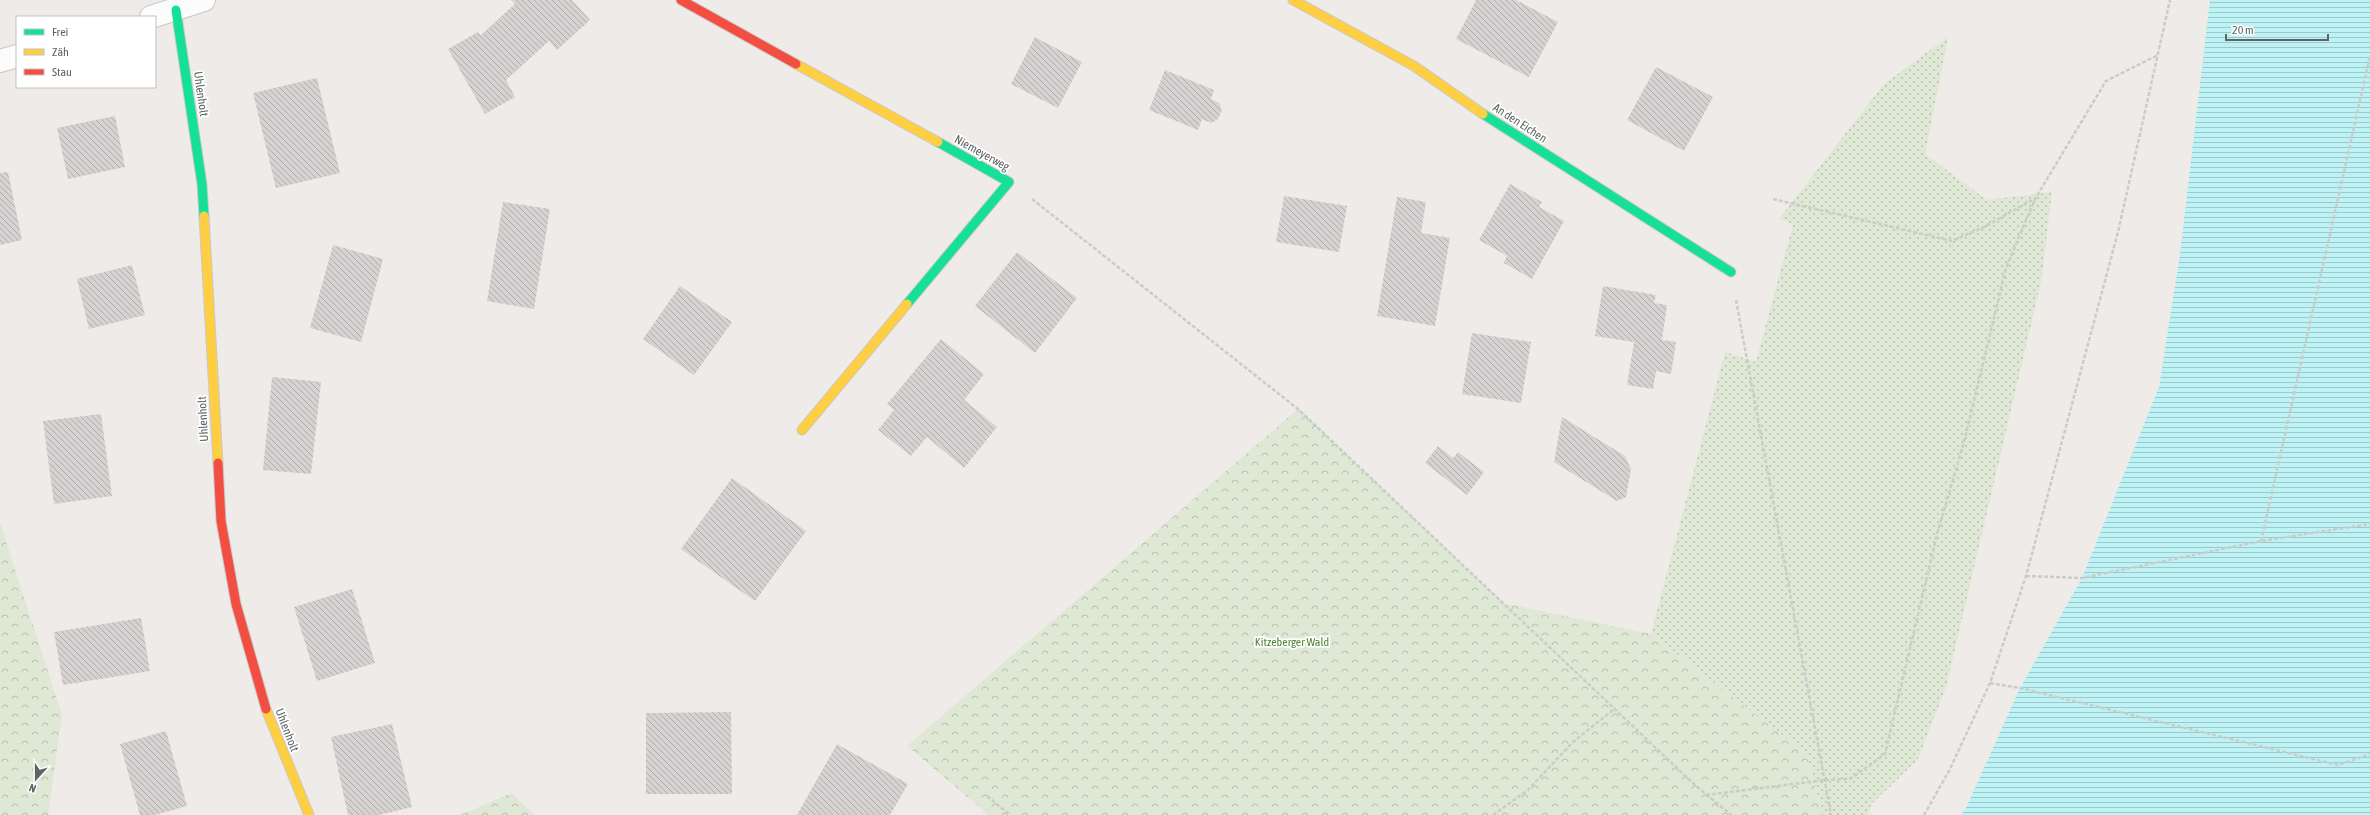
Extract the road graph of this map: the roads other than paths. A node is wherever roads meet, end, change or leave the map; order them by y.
1 (204, 0) edge
2 (681, 0) edge
3 (1293, 0) edge
4 (176, 10) junction
5 (155, 16) edge
6 (16, 56) edge
7 (0, 61) edge
8 (1731, 272) road end
9 (802, 430) dead end
10 (309, 815) edge

1 - 4 street
2 - 9 street, Niemeyerweg
3 - 8 street, An den Eichen
4 - 5 street
4 - 10 street, Uhlenholt
6 - 7 street

